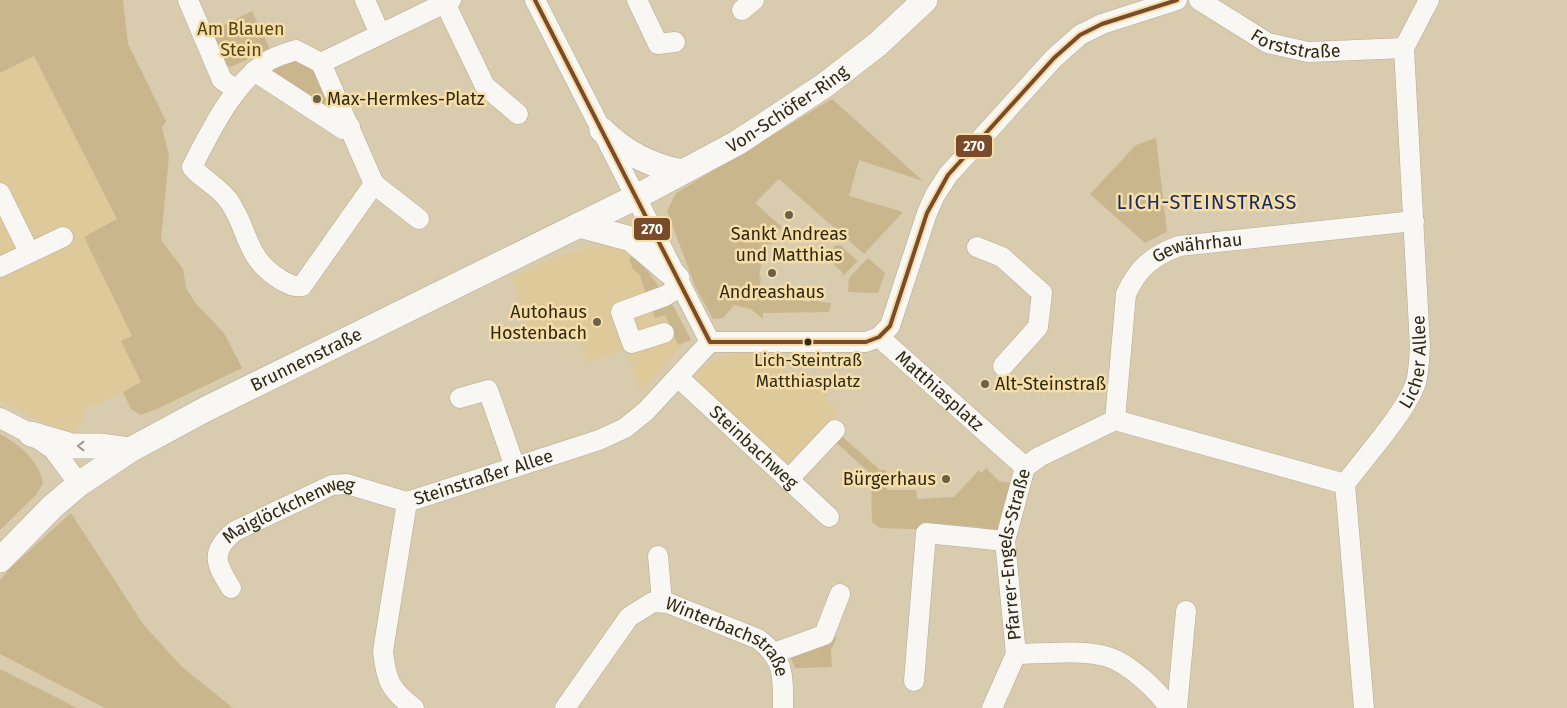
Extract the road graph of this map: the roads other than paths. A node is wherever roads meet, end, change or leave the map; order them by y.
1 (188, 0) edge
2 (365, 0) edge
3 (535, 0) edge
4 (637, 0) edge
5 (925, 0) edge
6 (1177, 0) edge
7 (1199, 0) edge
8 (1429, 0) edge
9 (448, 1) edge
10 (380, 34) junction
11 (675, 42) dead end
12 (1404, 48) junction
13 (321, 62) junction
14 (254, 71) junction
15 (237, 90) junction
16 (518, 114) dead end
17 (350, 127) junction
18 (602, 130) junction
19 (682, 172) junction
20 (374, 184) junction
21 (0, 192) edge
22 (636, 197) junction
23 (419, 219) dead end
24 (1414, 221) junction
25 (579, 225) junction
26 (63, 237) dead end
27 (977, 248) dead end
28 (29, 252) junction
29 (0, 267) edge
30 (679, 282) junction
31 (664, 332) dead end
32 (879, 337) junction
33 (710, 342) junction
34 (1003, 366) dead end
35 (679, 378) junction
36 (460, 398) dead end
37 (0, 418) edge
38 (1115, 420) junction
39 (835, 430) dead end
40 (32, 434) junction
41 (130, 450) junction
42 (515, 467) junction
43 (1024, 468) junction
44 (788, 480) junction
45 (79, 484) junction
46 (1345, 484) junction
47 (407, 502) junction
48 (829, 517) dead end
49 (1005, 541) junction
50 (658, 556) dead end
51 (0, 560) edge
52 (231, 588) dead end
53 (840, 594) dead end
54 (662, 602) junction
55 (1186, 611) dead end
56 (774, 653) junction
57 (1016, 654) junction
58 (914, 681) dead end
59 (414, 708) edge
60 (564, 708) edge
61 (783, 708) edge
62 (992, 708) edge
63 (1169, 708) edge
64 (1176, 708) edge
65 (1364, 708) edge

1 - 15 street
2 - 10 street
3 - 18 street
4 - 11 street
5 - 19 main road, Von-Schöfer-Ring
6 - 32 street
7 - 12 street, Forststraße
8 - 12 street
9 - 10 street
9 - 16 street
10 - 13 street
12 - 24 street, Licher Allee
13 - 14 street
13 - 17 street
14 - 15 street
14 - 17 street
15 - 20 street
17 - 20 street
18 - 19 main road
18 - 22 street
19 - 22 main road, Von-Schöfer-Ring
20 - 23 street
21 - 28 street
22 - 25 main road, Brunnenstraße
22 - 30 street
24 - 38 street, Gewährhau
24 - 46 street, Licher Allee
25 - 30 main road
25 - 41 main road, Brunnenstraße
26 - 28 street
27 - 34 street
28 - 29 street
30 - 31 street
30 - 33 street
32 - 33 street, Matthiasplatz
32 - 43 street, Matthiasplatz
33 - 35 street, Steinstraßer Allee
35 - 42 street, Steinstraßer Allee
35 - 44 street, Steinbachweg
36 - 42 street
37 - 40 street
38 - 43 street, Pfarrer-Engels-Straße
38 - 46 street
39 - 44 street
41 -> 40 main road
40 - 45 street
41 - 45 main road, Brunnenstraße
42 - 47 street, Steinstraßer Allee
43 - 49 street, Pfarrer-Engels-Straße
44 - 48 street, Steinbachweg
45 - 51 main road, Brunnenstraße
46 - 65 street
47 - 52 street, Maiglöckchenweg
47 - 59 street, Steinstraßer Allee
49 - 57 street, Pfarrer-Engels-Straße
49 - 58 street
50 - 54 street
53 - 56 street
54 - 56 street, Winterbachstraße
54 - 60 street, Winterbachstraße
55 - 64 street
56 - 61 street, Winterbachstraße
57 - 62 street, Pfarrer-Engels-Straße
57 - 63 street

